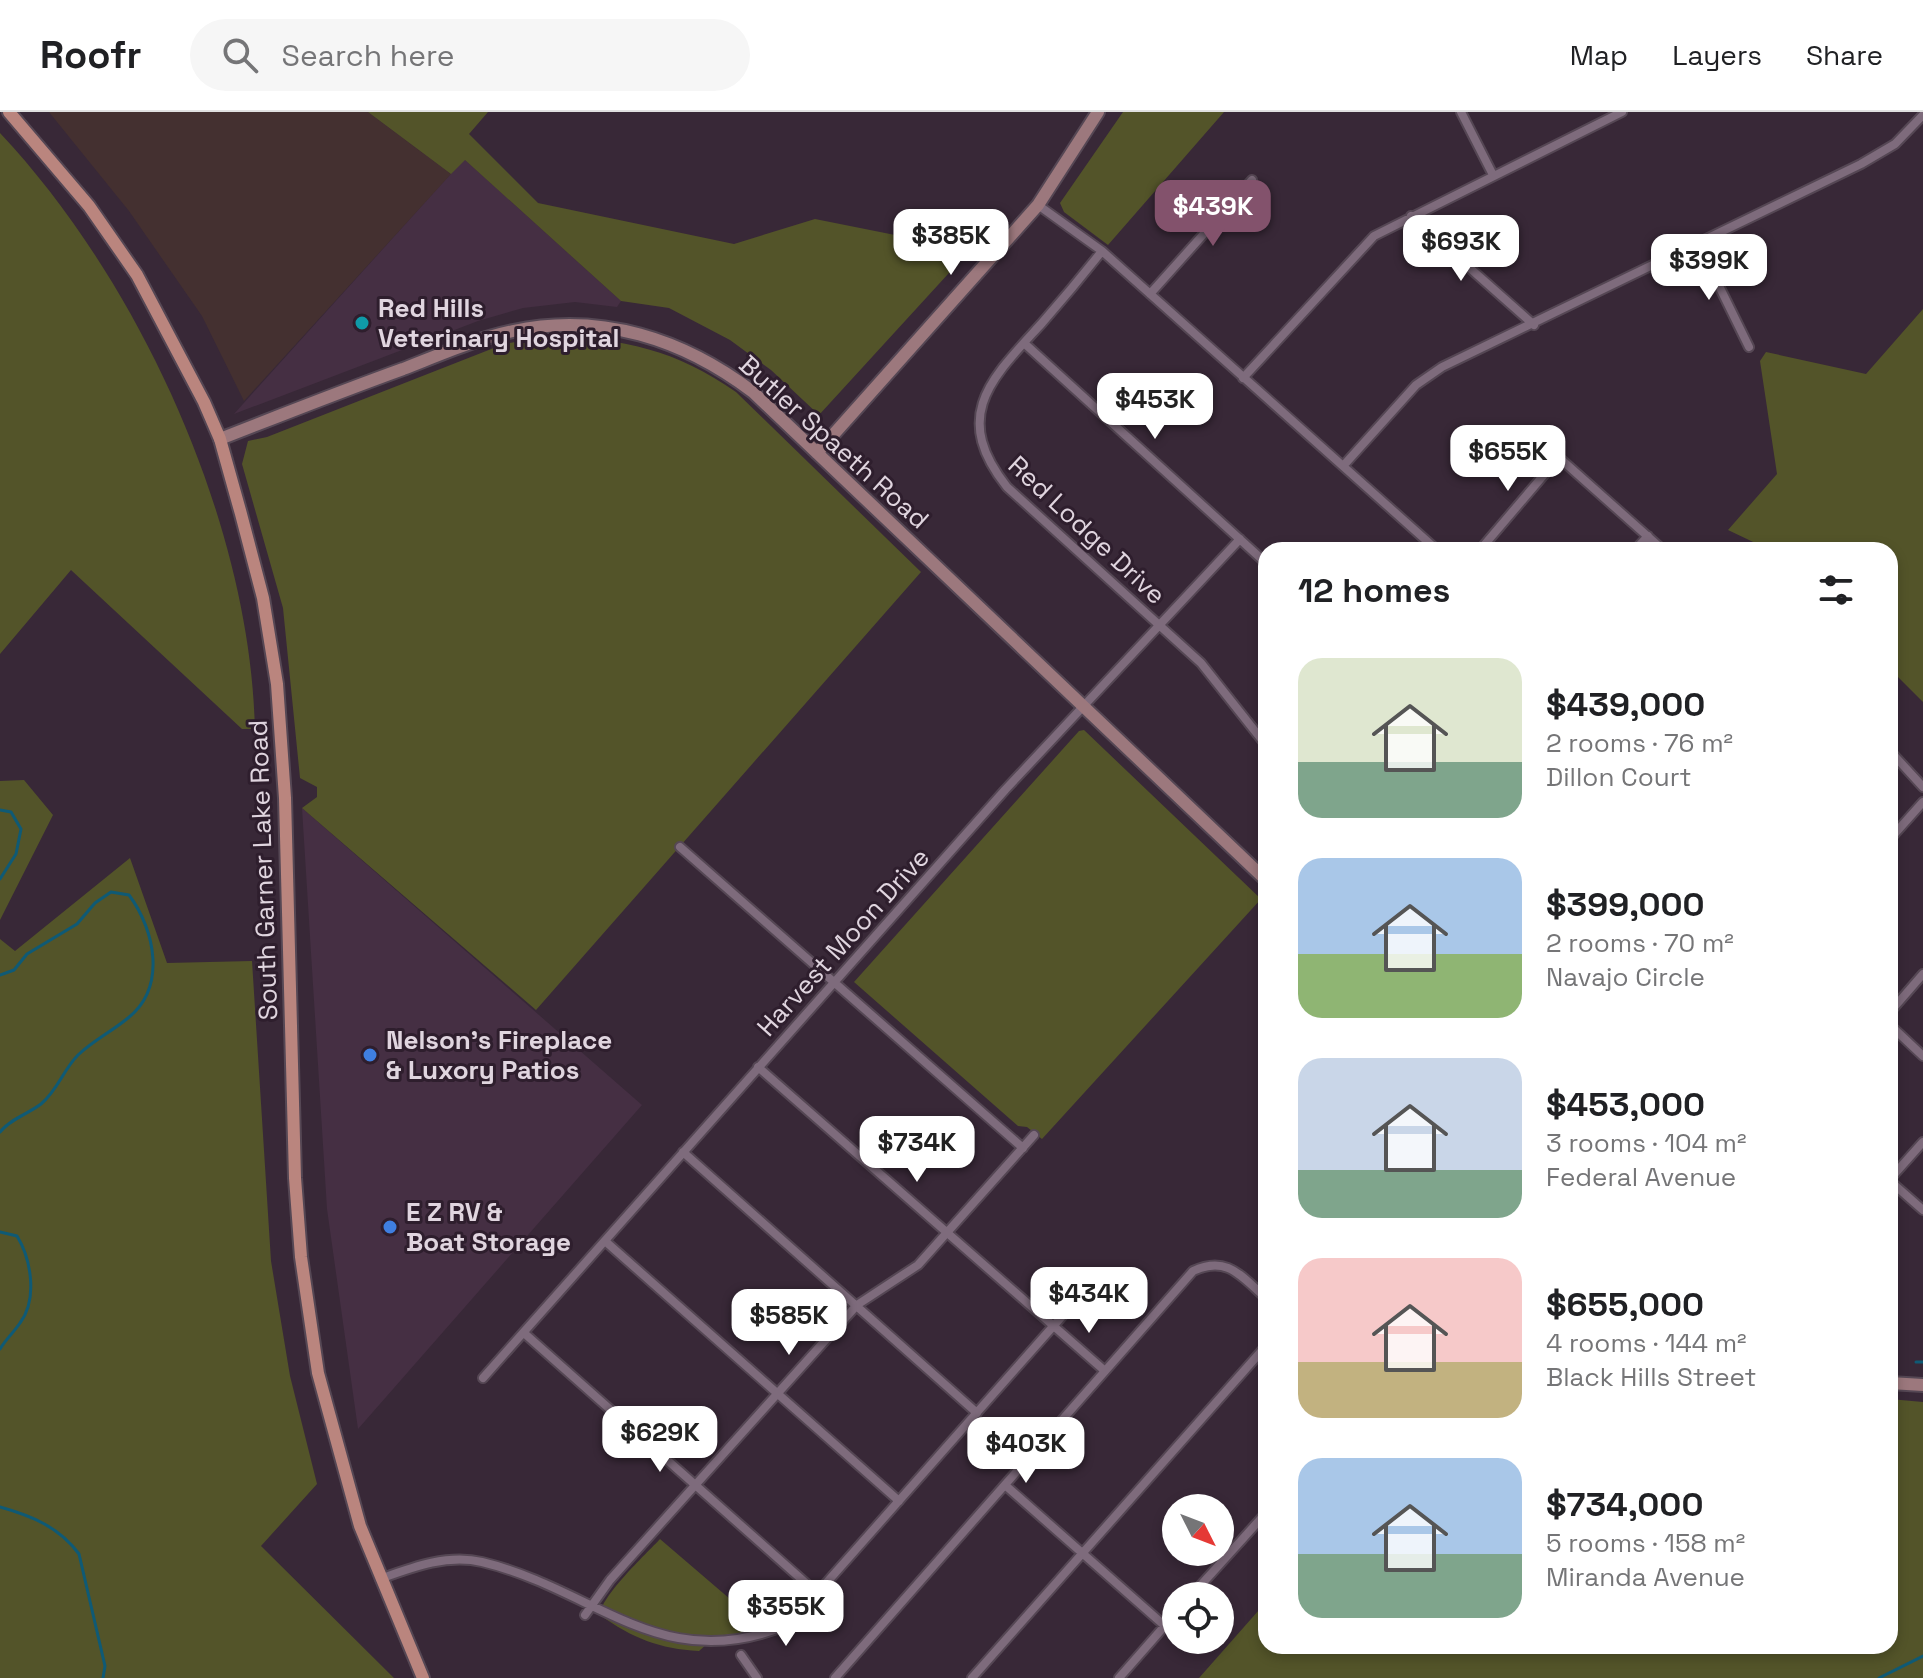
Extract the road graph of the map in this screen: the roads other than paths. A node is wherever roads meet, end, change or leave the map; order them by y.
1 (9, 112) edge
2 (1098, 112) edge
3 (1461, 112) edge
4 (1622, 112) edge
5 (1919, 115) edge
6 (1493, 175) junction
7 (1252, 180) dead end
8 (1038, 205) junction
9 (1411, 216) junction
10 (1698, 243) junction
11 (1102, 251) junction
12 (1150, 294) junction
13 (1534, 325) junction
14 (1024, 343) junction
15 (1749, 347) dead end
16 (1243, 378) junction
17 (1513, 432) dead end
18 (220, 439) junction
19 (817, 453) junction
20 (1559, 457) junction
21 (1344, 465) junction
22 (1648, 536) junction
23 (1240, 539) junction
24 (1428, 542) edge
25 (1487, 542) edge
26 (1642, 542) edge
27 (1654, 542) edge
28 (1258, 556) edge
29 (1160, 626) junction
30 (1084, 706) junction
31 (1258, 735) edge
32 (1898, 760) edge
33 (1923, 787) edge
34 (1923, 802) edge
35 (1898, 830) edge
36 (680, 847) dead end
37 (1258, 872) edge
38 (1923, 974) edge
39 (834, 982) junction
40 (1898, 1003) edge
41 (1898, 1033) edge
42 (1923, 1056) edge
43 (758, 1067) junction
44 (1034, 1135) dead end
45 (1923, 1142) edge
46 (1023, 1148) junction
47 (683, 1152) junction
48 (1898, 1171) edge
49 (1898, 1187) edge
50 (1923, 1210) edge
51 (948, 1232) junction
52 (605, 1241) junction
53 (1258, 1291) edge
54 (857, 1305) junction
55 (1064, 1314) dead end
56 (1053, 1327) junction
57 (524, 1333) junction
58 (1258, 1355) edge
59 (1105, 1371) junction
60 (483, 1378) dead end
61 (1898, 1383) edge
62 (1923, 1385) edge
63 (778, 1393) junction
64 (977, 1413) junction
65 (697, 1485) junction
66 (1005, 1485) junction
67 (899, 1501) junction
68 (1258, 1522) edge
69 (1082, 1554) junction
70 (380, 1579) junction
71 (1204, 1582) edge
72 (817, 1593) junction
73 (585, 1615) junction
74 (595, 1621) dead end
75 (1162, 1623) edge
76 (1162, 1629) edge
77 (767, 1642) dead end
78 (754, 1649) dead end
79 (741, 1655) junction
80 (728, 1659) dead end
81 (423, 1678) edge
82 (757, 1678) edge
83 (835, 1678) edge
84 (972, 1678) edge
85 (1119, 1678) edge

1 - 18 main road, South Garner Lake Road
2 - 8 main road
3 - 6 street
4 - 6 street
5 - 10 street
6 - 9 street
7 - 12 street
8 - 11 street
8 - 19 main road
9 - 13 street
9 - 16 street
10 - 13 street
10 - 15 street
11 - 12 street
11 - 14 street, Red Lodge Drive
12 - 16 street
13 - 21 street
14 - 23 street
14 - 29 street, Red Lodge Drive
16 - 21 street
17 - 20 street
18 - 19 main road, Butler Spaeth Road
18 - 70 main road, South Garner Lake Road
19 - 30 main road, Butler Spaeth Road
20 - 22 street
20 - 25 street
21 - 24 street
22 - 26 street
22 - 27 street
23 - 28 street
23 - 29 street, Harvest Moon Drive
29 - 30 street, Harvest Moon Drive
29 - 31 street, Red Lodge Drive
30 - 37 main road, Butler Spaeth Road
30 - 39 street, Harvest Moon Drive
32 - 33 street
34 - 35 street
36 - 39 street
38 - 40 street
39 - 43 street, Harvest Moon Drive
39 - 46 street
41 - 42 street
43 - 47 street, Harvest Moon Drive
43 - 51 street
44 - 46 street
45 - 48 street
46 - 51 street
47 - 52 street, Harvest Moon Drive
47 - 54 street
49 - 50 street
51 - 54 street
51 - 56 street
52 - 57 street, Harvest Moon Drive
52 - 63 street
53 - 59 street
54 - 63 street
54 - 64 street
55 - 56 street
56 - 59 street
56 - 64 street
57 - 60 street, Harvest Moon Drive
57 - 65 street
58 - 69 street
59 - 66 street
61 - 62 main road
63 - 65 street
63 - 67 street
64 - 67 street
65 - 72 street
65 - 73 street
66 - 69 street
66 - 83 street
67 - 72 street
68 - 71 street
69 - 75 street
69 - 84 street
70 - 73 street
70 - 81 main road, South Garner Lake Road
72 - 77 street
73 - 74 street
76 - 85 street
78 - 79 street
79 - 80 street
79 - 82 street

